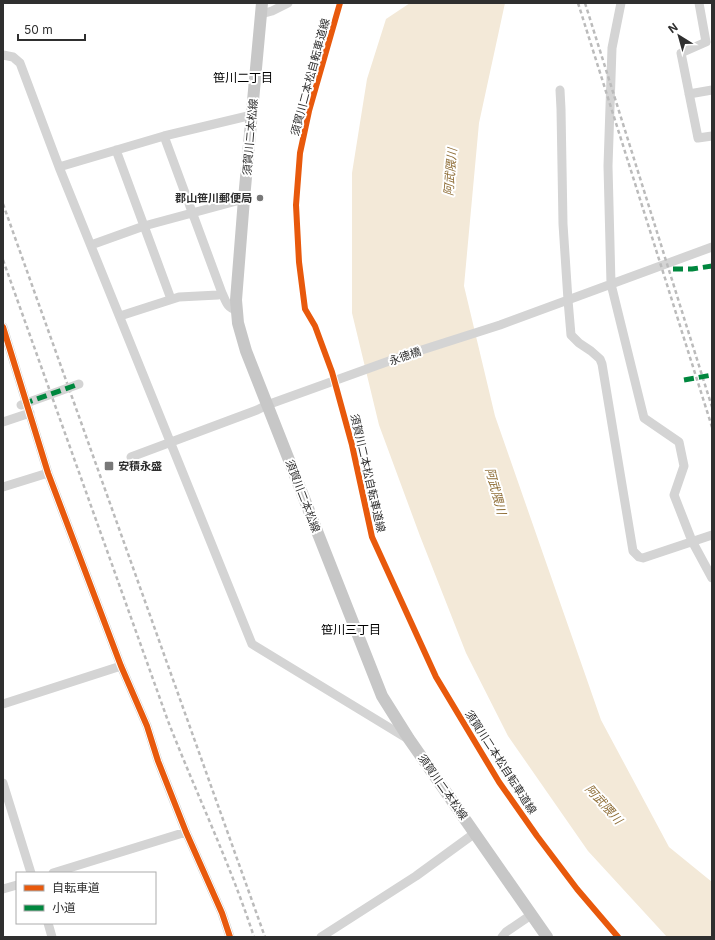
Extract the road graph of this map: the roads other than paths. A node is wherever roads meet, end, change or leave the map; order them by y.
1 (288, 3) edge
2 (621, 3) edge
3 (699, 3) edge
4 (261, 9) edge
5 (3, 55) edge
6 (560, 90) dead end
7 (712, 90) edge
8 (689, 94) junction
9 (252, 115) junction
10 (164, 136) junction
11 (712, 136) edge
12 (116, 150) junction
13 (59, 167) junction
14 (244, 199) junction
15 (193, 214) junction
16 (144, 226) junction
17 (90, 245) junction
18 (712, 247) edge
19 (611, 284) junction
20 (222, 293) junction
21 (171, 299) junction
22 (568, 300) junction
23 (236, 310) junction
24 (120, 316) junction
25 (3, 327) edge
26 (12, 355) junction
27 (3, 358) edge
28 (79, 384) dead end
29 (21, 405) dead end
30 (267, 405) junction
31 (30, 413) junction
32 (3, 422) edge
33 (171, 442) junction
34 (131, 457) dead end
35 (48, 473) junction
36 (3, 487) edge
37 (712, 535) edge
38 (692, 541) junction
39 (712, 578) edge
40 (121, 666) junction
41 (3, 704) edge
42 (409, 739) junction
43 (3, 783) edge
44 (186, 832) junction
45 (475, 834) junction
46 (31, 872) edge
47 (56, 872) edge
48 (16, 885) edge
49 (3, 889) edge
50 (531, 914) junction
51 (48, 924) edge
52 (52, 937) edge
53 (230, 937) edge
54 (321, 937) edge
55 (502, 937) edge
56 (547, 937) edge

1 - 4 street
2 - 19 street
3 - 8 street
4 - 9 main road, 須賀川二本松線
5 - 13 street
6 - 22 street
7 - 8 street
8 - 11 street
9 - 10 street
9 - 14 main road, 須賀川二本松線
10 - 12 street
10 - 15 street
12 - 13 street
12 - 16 street
13 - 17 street
14 - 15 street
14 - 23 main road, 須賀川二本松線
15 - 16 street
15 - 20 street
16 - 17 street
16 - 21 street
17 - 24 street
18 - 19 street, 永徳橋
19 - 22 street, 永徳橋
19 - 38 street
20 - 21 street
20 - 23 street
21 - 24 street
22 - 30 street, 永徳橋
22 - 38 street
23 - 30 main road, 須賀川二本松線
24 - 33 street
25 - 26 street
26 - 27 street
26 - 31 street
28 - 29 street, bridge
30 - 33 street, 永徳橋
30 - 42 main road, 須賀川二本松線
31 - 32 street
31 - 35 street
33 - 34 street, 永徳橋
33 - 42 street
35 - 36 street
35 - 40 street
37 - 38 street
38 - 39 street
40 - 41 street
40 - 44 street
42 - 45 main road, 須賀川二本松線
43 - 46 street
44 - 47 street
44 - 53 street
45 - 50 main road, 須賀川二本松線
45 - 54 street
48 - 49 street
50 - 55 street
50 - 56 main road, 須賀川二本松線
51 - 52 street

